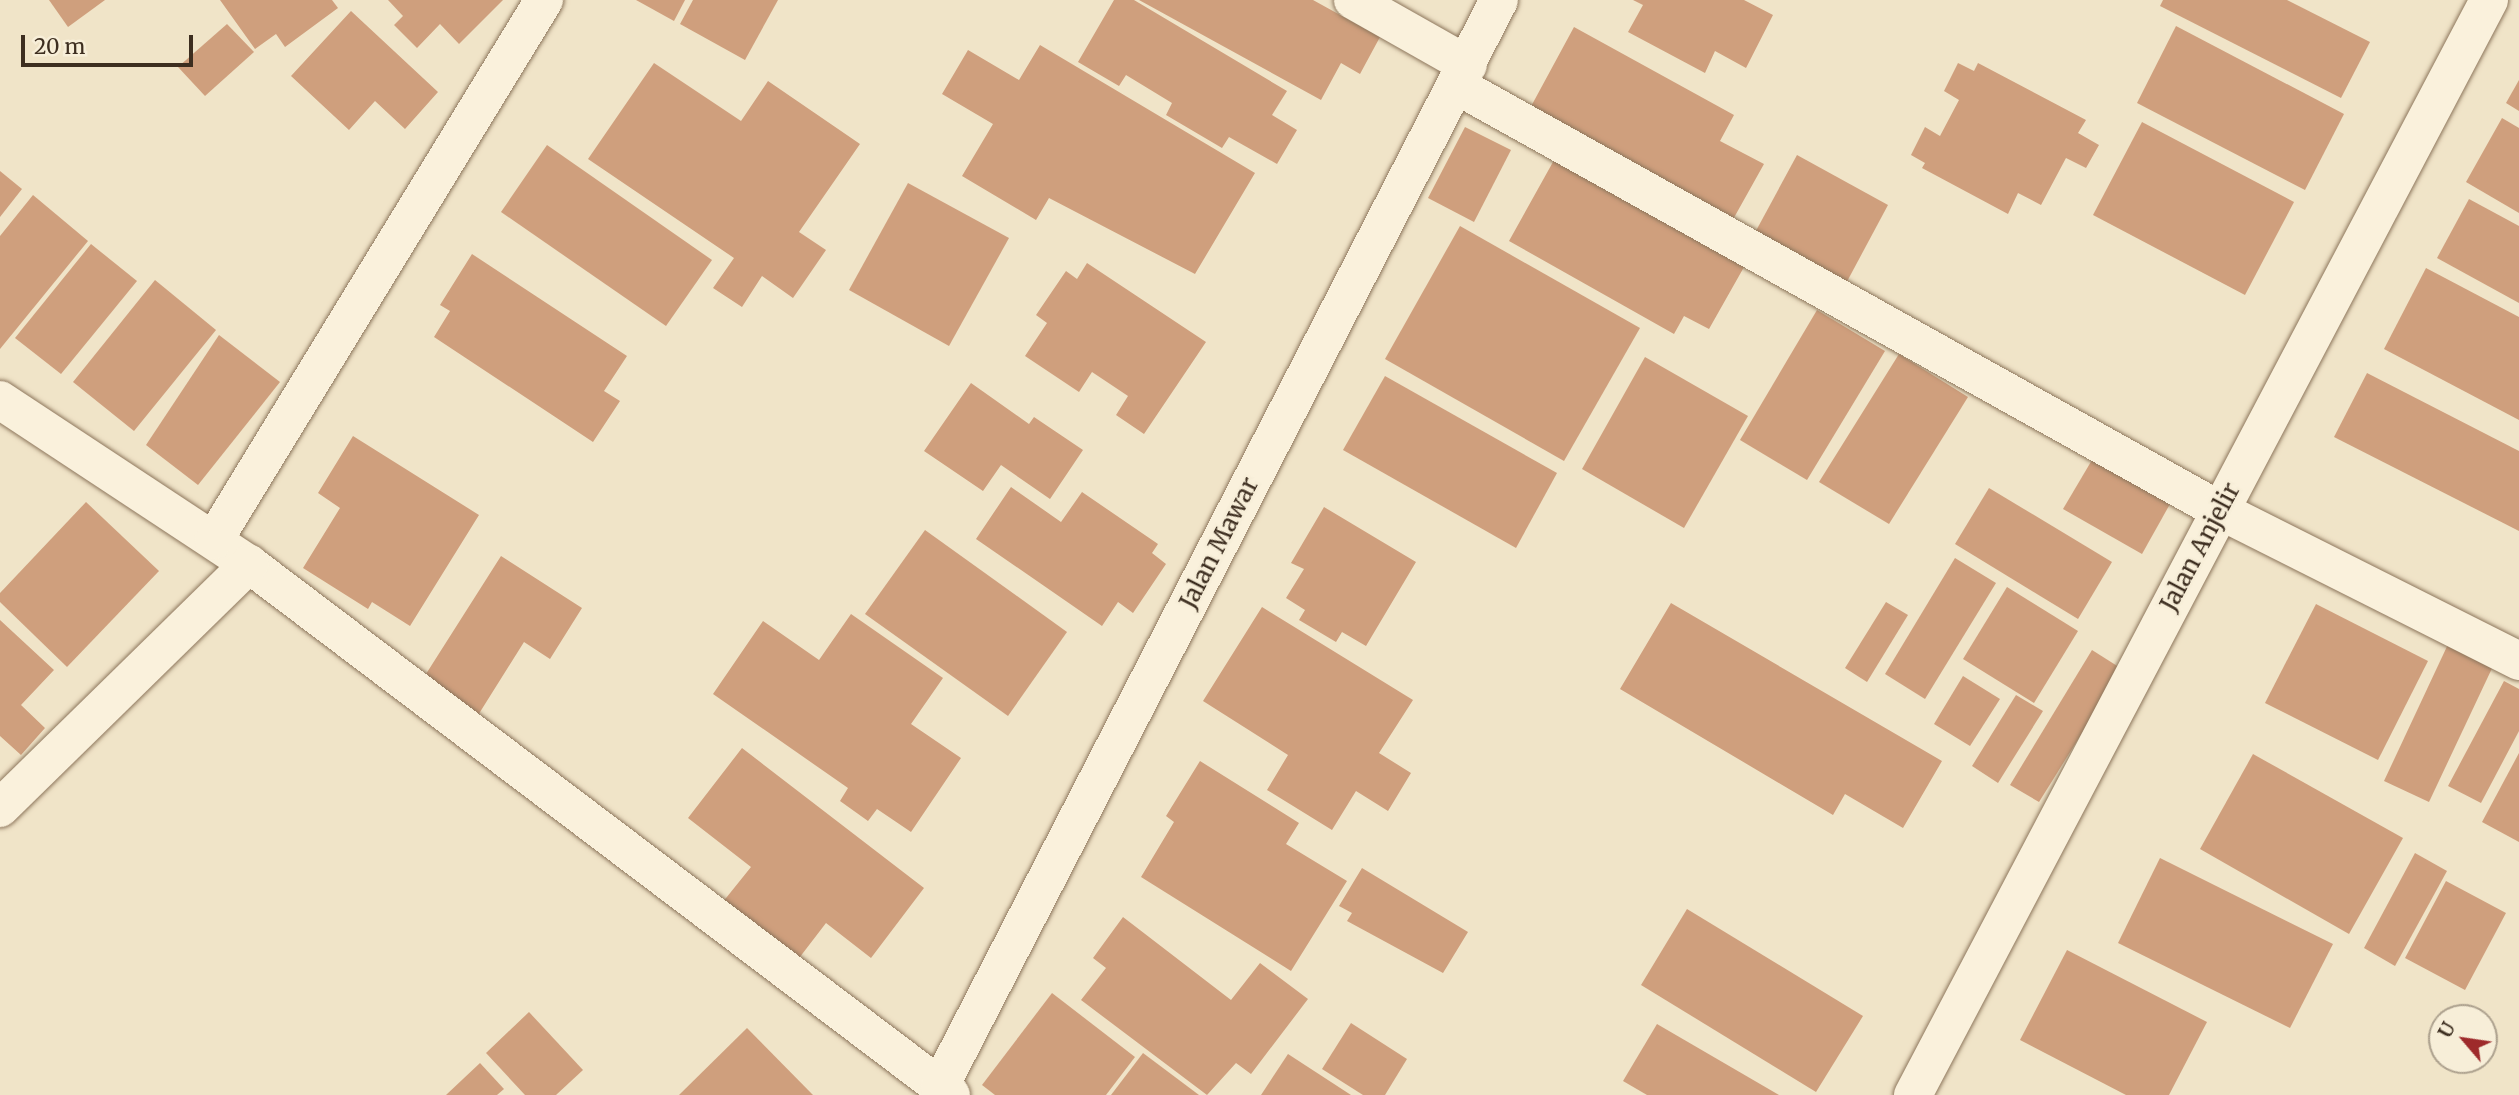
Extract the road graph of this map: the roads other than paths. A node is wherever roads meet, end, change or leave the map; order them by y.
1 (544, 0) edge
2 (1353, 0) edge
3 (1499, 0) edge
4 (2489, 0) edge
5 (1462, 75) junction
6 (0, 400) edge
7 (2219, 510) junction
8 (214, 540) junction
9 (248, 564) junction
10 (2519, 661) edge
11 (0, 808) edge
12 (945, 1091) edge
13 (1913, 1095) edge

1 - 8 street
2 - 5 street
3 - 5 street, Jalan Mawar
4 - 7 street, Jalan Anjelir
5 - 7 street
5 - 12 street, Jalan Mawar
6 - 8 street
7 - 10 street
7 - 13 street, Jalan Anjelir
8 - 9 street
9 - 11 street
9 - 12 street

